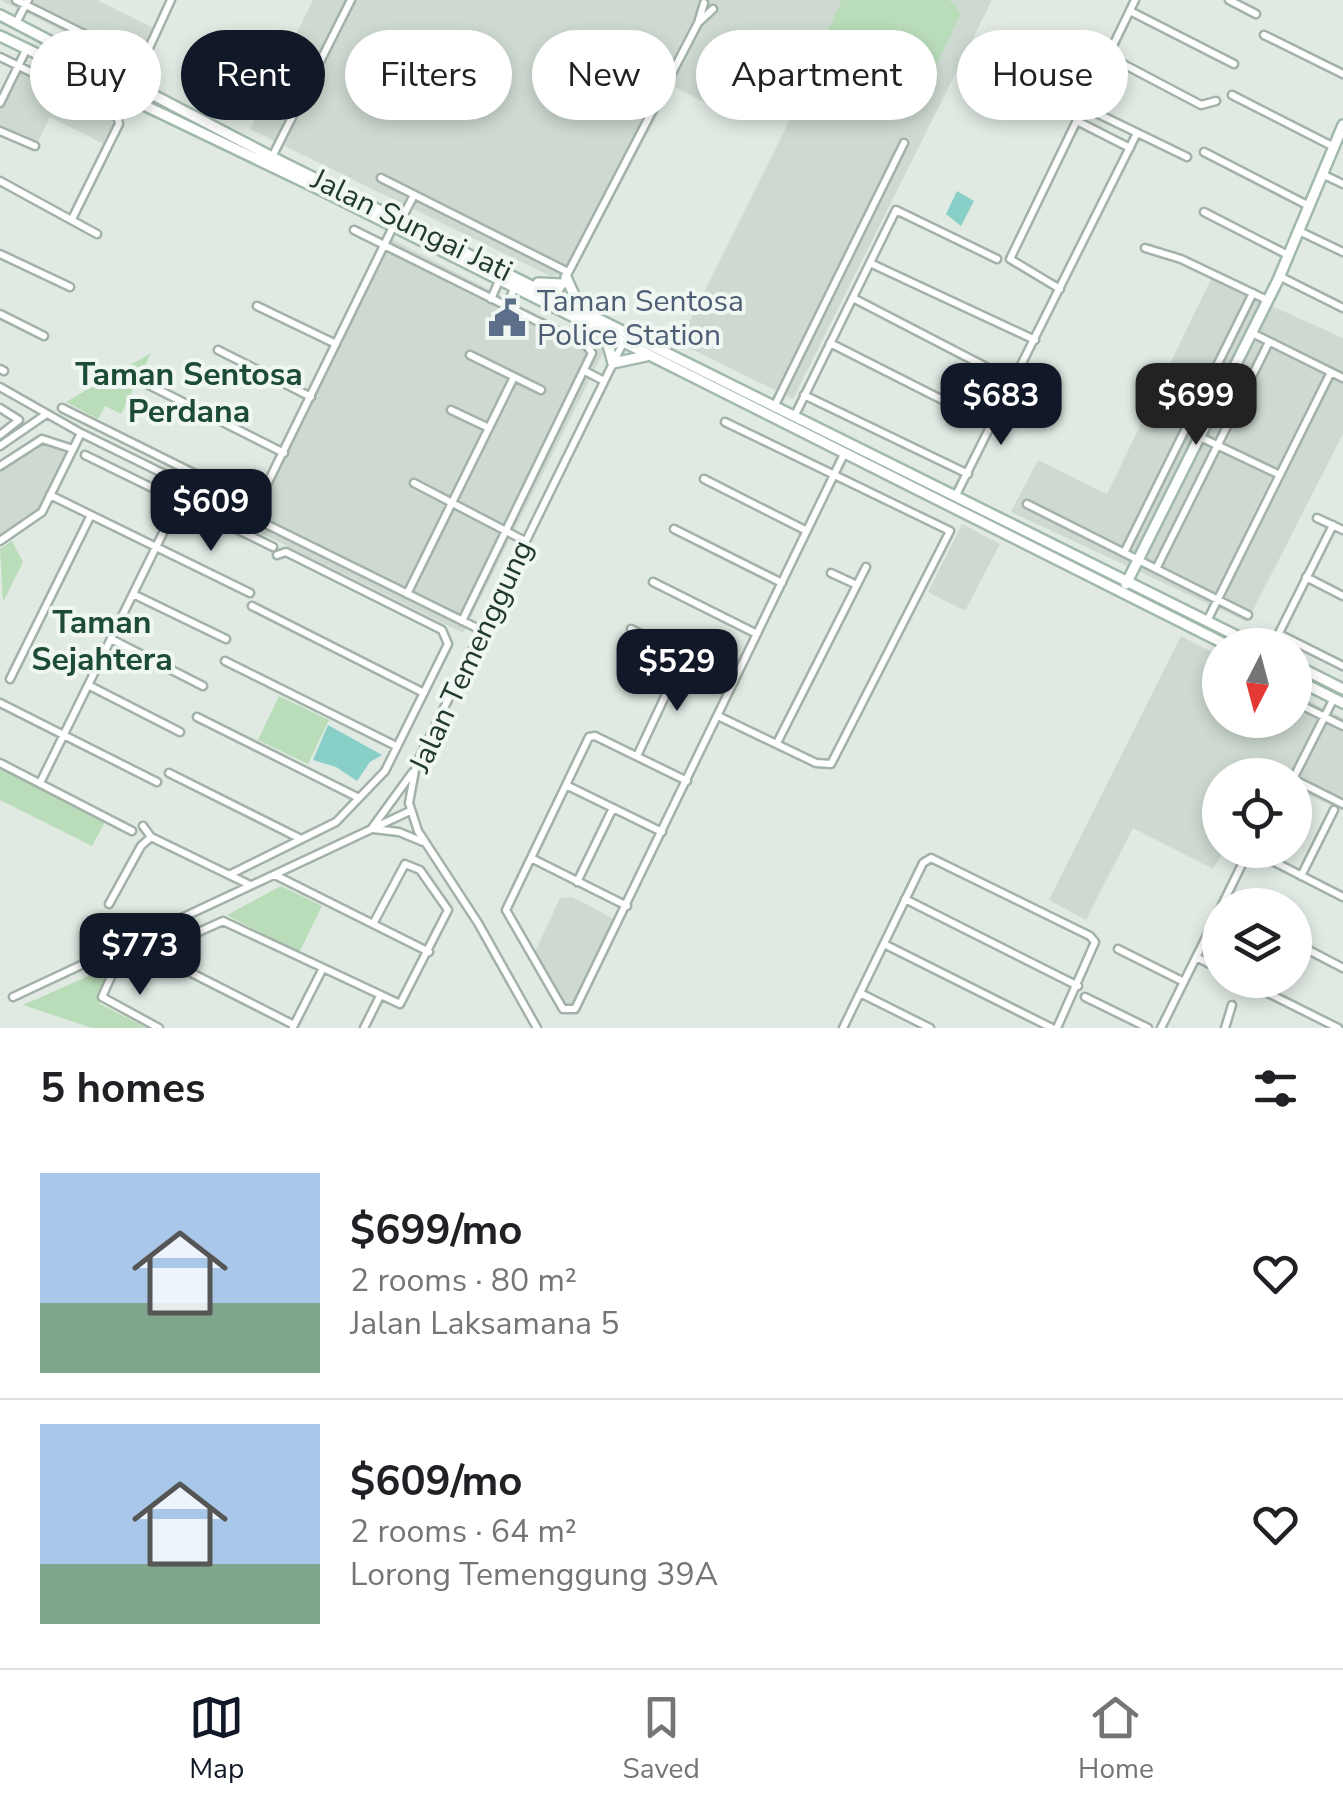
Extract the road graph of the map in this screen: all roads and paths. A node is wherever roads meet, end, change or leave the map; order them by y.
1 (16, 0) edge
2 (171, 0) edge
3 (352, 0) edge
4 (1135, 0) edge
5 (1229, 0) edge
6 (27, 2) edge
7 (704, 2) dead end
8 (713, 8) dead end
9 (1130, 11) junction
10 (1256, 14) dead end
11 (0, 16) edge
12 (14, 22) junction
13 (698, 22) junction
14 (1121, 30) edge
15 (1264, 35) dead end
16 (1, 37) edge
17 (26, 50) junction
18 (0, 58) edge
19 (1234, 64) dead end
20 (18, 66) junction
21 (1128, 67) edge
22 (1343, 74) edge
23 (1232, 95) dead end
24 (1216, 100) dead end
25 (0, 103) edge
26 (1077, 120) joint
27 (1110, 120) edge
28 (1343, 126) edge
29 (0, 131) edge
30 (1137, 133) junction
31 (904, 143) dead end
32 (35, 146) dead end
33 (1334, 146) junction
34 (1130, 148) junction
35 (1204, 152) dead end
36 (272, 156) junction
37 (1187, 158) dead end
38 (1322, 174) junction
39 (382, 178) dead end
40 (0, 182) edge
41 (1343, 184) edge
42 (414, 195) junction
43 (1309, 206) junction
44 (1204, 212) dead end
45 (72, 219) junction
46 (397, 224) junction
47 (354, 230) dead end
48 (1298, 230) junction
49 (97, 234) dead end
50 (384, 246) junction
51 (1146, 248) dead end
52 (1343, 252) edge
53 (3, 255) edge
54 (1288, 255) junction
55 (996, 259) dead end
56 (870, 263) junction
57 (0, 268) edge
58 (1279, 276) junction
59 (520, 278) junction
60 (565, 278) junction
61 (499, 281) junction
62 (70, 287) dead end
63 (514, 289) junction
64 (1060, 289) junction
65 (1252, 293) junction
66 (556, 295) junction
67 (853, 298) junction
68 (490, 300) junction
69 (1268, 300) junction
70 (257, 306) dead end
71 (579, 306) junction
72 (506, 307) junction
73 (550, 307) junction
74 (1343, 308) edge
75 (0, 314) edge
76 (629, 331) junction
77 (605, 334) junction
78 (1252, 334) junction
79 (44, 336) dead end
80 (1036, 340) junction
81 (1269, 342) junction
82 (623, 343) junction
83 (336, 344) junction
84 (830, 344) junction
85 (218, 350) dead end
86 (470, 355) dead end
87 (649, 356) junction
88 (613, 363) junction
89 (1331, 372) junction
90 (588, 373) junction
91 (514, 377) junction
92 (1343, 378) edge
93 (139, 380) dead end
94 (604, 381) junction
95 (1014, 382) junction
96 (0, 387) edge
97 (541, 390) dead end
98 (804, 395) junction
99 (311, 397) junction
100 (775, 406) junction
101 (0, 408) edge
102 (62, 408) dead end
103 (451, 410) dead end
104 (45, 415) junction
105 (794, 415) junction
106 (724, 422) dead end
107 (992, 426) junction
108 (489, 428) junction
109 (81, 433) junction
110 (0, 435) edge
111 (1200, 437) junction
112 (0, 446) edge
113 (1218, 446) junction
114 (73, 449) junction
115 (845, 452) junction
116 (284, 453) junction
117 (86, 455) dead end
118 (0, 466) edge
119 (968, 474) junction
120 (834, 475) junction
121 (1280, 475) junction
122 (704, 479) dead end
123 (187, 484) junction
124 (414, 484) dead end
125 (50, 495) junction
126 (955, 497) junction
127 (178, 502) junction
128 (452, 503) junction
129 (1028, 504) dead end
130 (258, 505) junction
131 (91, 516) junction
132 (252, 517) junction
133 (1318, 518) dead end
134 (1333, 525) junction
135 (674, 529) dead end
136 (1343, 530) edge
137 (506, 531) junction
138 (807, 531) junction
139 (0, 541) edge
140 (525, 541) junction
141 (156, 547) junction
142 (1124, 553) junction
143 (1137, 562) junction
144 (866, 567) dead end
145 (1156, 569) junction
146 (831, 573) dead end
147 (1111, 574) junction
148 (1306, 577) junction
149 (653, 582) dead end
150 (1127, 582) junction
151 (782, 583) junction
152 (857, 586) junction
153 (1146, 591) junction
154 (1122, 592) junction
155 (250, 593) dead end
156 (133, 594) junction
157 (408, 594) junction
158 (1343, 596) edge
159 (1218, 600) junction
160 (252, 606) dead end
161 (1248, 615) dead end
162 (462, 621) junction
163 (1208, 622) junction
164 (631, 628) dead end
165 (1220, 628) edge
166 (1281, 628) edge
167 (481, 630) junction
168 (1202, 633) edge
169 (758, 634) junction
170 (111, 639) junction
171 (226, 639) dead end
172 (1312, 651) edge
173 (684, 656) junction
174 (225, 661) dead end
175 (1343, 666) edge
176 (1312, 673) edge
177 (10, 679) dead end
178 (734, 682) junction
179 (88, 685) junction
180 (202, 686) dead end
181 (1312, 687) edge
182 (1343, 688) edge
183 (424, 693) junction
184 (1338, 700) edge
185 (0, 703) edge
186 (1312, 710) edge
187 (718, 716) junction
188 (1324, 716) junction
189 (197, 717) dead end
190 (1343, 726) edge
191 (180, 732) dead end
192 (64, 734) junction
193 (777, 743) junction
194 (396, 746) junction
195 (637, 756) junction
196 (1304, 758) edge
197 (0, 763) edge
198 (414, 771) junction
199 (169, 773) dead end
200 (686, 781) junction
201 (157, 782) dead end
202 (40, 783) junction
203 (566, 784) junction
204 (1312, 787) edge
205 (359, 798) junction
206 (1343, 804) edge
207 (613, 808) junction
208 (1334, 810) dead end
209 (410, 811) junction
210 (143, 826) dead end
211 (372, 829) junction
212 (132, 830) dead end
213 (662, 832) junction
214 (151, 837) junction
215 (300, 839) junction
216 (425, 843) junction
217 (531, 858) junction
218 (1285, 868) edge
219 (231, 874) junction
220 (274, 875) junction
221 (1301, 876) junction
222 (578, 882) junction
223 (251, 886) junction
224 (1343, 897) edge
225 (905, 900) junction
226 (109, 904) dead end
227 (627, 906) junction
228 (373, 924) junction
229 (884, 944) junction
230 (1202, 945) edge
231 (1118, 950) dead end
232 (152, 952) junction
233 (428, 952) junction
234 (1312, 952) edge
235 (1196, 957) junction
236 (1202, 960) edge
237 (1343, 968) edge
238 (322, 970) junction
239 (1184, 982) junction
240 (1078, 986) junction
241 (860, 993) junction
242 (13, 996) dead end
243 (1086, 997) dead end
244 (378, 998) junction
245 (1279, 998) edge
246 (1232, 1005) dead end
247 (293, 1026) edge
248 (159, 1028) edge
249 (364, 1028) edge
250 (537, 1028) edge
251 (843, 1028) edge
252 (930, 1028) edge
253 (1054, 1028) edge
254 (1148, 1028) edge
255 (1161, 1028) edge
256 (1225, 1028) edge
257 (1341, 1028) edge

1 - 6 street
2 - 6 street
3 - 36 street
4 - 9 street
5 - 10 street
6 - 12 street
7 - 13 street
8 - 13 street
9 - 14 street
9 - 19 street
11 - 12 main road, Jalan Sungai Jati
12 - 36 main road, Jalan Sungai Jati
13 - 60 street
15 - 22 street
16 - 17 main road, Jalan Sungai Jati
17 - 20 street
17 - 46 main road, Jalan Sungai Jati
18 - 20 street
20 - 25 street
20 - 45 street
21 - 24 street
23 - 33 street
26 - 34 street
26 - 64 street
27 - 30 street
28 - 33 main road
29 - 32 street
30 - 34 street
30 - 37 street
31 - 100 street
33 - 38 main road
34 - 64 street
35 - 43 street
36 - 46 main road, Jalan Sungai Jati
38 - 41 street
38 - 43 main road
39 - 42 street
40 - 45 street
42 - 46 street
42 - 60 street
43 - 48 main road
44 - 54 street
45 - 49 street
46 - 50 street
46 - 59 main road, Jalan Sungai Jati
46 - 61 main road, Jalan Sungai Jati
47 - 50 street
48 - 52 street
48 - 54 main road
50 - 68 street
50 - 83 street
51 - 65 street
53 - 57 street
53 - 62 street
54 - 58 main road
55 - 56 street
56 - 67 street
56 - 80 street
58 - 69 main road
58 - 74 street
59 - 60 main road
59 - 66 main road, Jalan Sungai Jati
60 - 66 street
60 - 71 main road
61 - 63 main road, Jalan Sungai Jati
61 - 68 street
63 - 72 street
63 - 73 main road, Jalan Sungai Jati
64 - 80 street
65 - 69 street
65 - 142 street
66 - 71 main road, Jalan Sungai Jati
66 - 73 street
67 - 84 street
67 - 95 street
68 - 72 street
69 - 78 main road
70 - 83 street
71 - 76 main road, Jalan Sungai Jati
72 - 90 street
73 - 77 main road, Jalan Sungai Jati
75 - 79 street
76 - 82 street, Jalan Temenggung
76 - 100 main road, Jalan Sungai Jati
77 - 82 main road, Jalan Sungai Jati
77 - 88 main road
78 - 81 street
78 - 111 main road
80 - 95 street
81 - 89 street
81 - 113 street
82 - 87 main road, Jalan Sungai Jati
82 - 88 street, Jalan Temenggung
83 - 99 street
84 - 98 street
84 - 107 street
85 - 99 street
86 - 91 street
87 - 88 main road
87 - 115 main road, Jalan Sungai Jati
88 - 94 street, Jalan Temenggung
89 - 92 street
89 - 121 street
90 - 94 street
90 - 137 street
91 - 97 street
91 - 108 street
93 - 116 street
94 - 140 street, Jalan Temenggung
95 - 107 street
96 - 104 street
98 - 105 street
98 - 119 street
99 - 116 street
100 - 105 main road, Jalan Sungai Jati
101 - 110 street
102 - 130 street
103 - 108 street
104 - 109 street
104 - 112 street
105 - 126 main road, Jalan Sungai Jati
106 - 120 street
107 - 119 street
108 - 128 street
109 - 114 street
109 - 123 street
111 - 113 street
111 - 143 main road
113 - 121 street
113 - 145 street
114 - 118 street
114 - 125 street
115 - 120 street
115 - 154 main road, Jalan Sungai Jati
116 - 130 street
117 - 127 street
119 - 126 street
120 - 138 street
120 - 193 street
121 - 159 street
122 - 138 street
123 - 127 street
123 - 132 street
124 - 128 street
125 - 131 street
125 - 139 street
126 - 147 main road, Jalan Sungai Jati
127 - 141 street
127 - 183 street
128 - 137 street
128 - 157 street
129 - 142 street
130 - 132 street
131 - 141 street
131 - 177 street
132 - 157 street
133 - 134 street
134 - 136 street
134 - 148 street
135 - 151 street
137 - 140 street
137 - 162 street
138 - 151 street
140 - 167 street, Jalan Temenggung
141 - 155 street
141 - 156 street
142 - 143 street
143 - 145 street
143 - 147 main road
143 - 150 main road
143 - 153 main road
144 - 152 street
145 - 159 street
146 - 152 street
147 - 150 main road, Jalan Sungai Jati
148 - 158 street
148 - 166 street
149 - 169 street
150 - 153 main road, Jalan Sungai Jati
150 - 154 main road
151 - 169 street
152 - 193 street
153 - 163 main road, Jalan Sungai Jati
154 - 168 main road, Jalan Sungai Jati
156 - 170 street
156 - 171 street
157 - 162 street
159 - 161 street
159 - 163 street
160 - 183 street
162 - 167 street
163 - 165 main road, Jalan Sungai Jati
164 - 173 street
167 - 198 street, Jalan Temenggung
169 - 178 street
170 - 179 street
170 - 180 street
172 - 175 street
173 - 178 street
173 - 195 street
174 - 194 street
176 - 182 main road
178 - 187 street
179 - 191 street
179 - 192 street
181 - 184 main road
183 - 194 street
184 - 188 street
185 - 192 street
186 - 188 street
187 - 193 street
187 - 200 street
188 - 190 street
188 - 196 street
189 - 205 street
192 - 201 street
192 - 202 street
194 - 205 street
195 - 200 street
195 - 203 street
197 - 202 street
198 - 209 street, Jalan Temenggung
198 - 211 street
199 - 215 street
200 - 213 street
202 - 212 street
203 - 207 street
203 - 217 street
204 - 206 street
205 - 215 street
207 - 213 street
207 - 222 street
208 - 221 street
209 - 211 street
209 - 216 street, Jalan Temenggung
210 - 214 street
211 - 216 street
211 - 220 street
213 - 227 street
214 - 219 street
214 - 226 street
215 - 219 street
216 - 250 street, Jalan Temenggung
217 - 222 street
217 - 227 street
218 - 221 street
219 - 223 street
220 - 223 street
220 - 228 street
221 - 224 street
222 - 227 street
223 - 242 street
225 - 229 street
225 - 240 street
225 - 240 street
228 - 233 street
228 - 233 street
229 - 241 street
229 - 253 street
230 - 235 street
231 - 239 street
232 - 238 street
232 - 247 street
232 - 248 street
233 - 244 street
234 - 237 street
235 - 236 street
235 - 239 street
238 - 244 street
238 - 247 street
239 - 255 street
240 - 253 street
241 - 251 street
241 - 252 street
243 - 254 street
244 - 249 street
245 - 257 street
246 - 256 street

